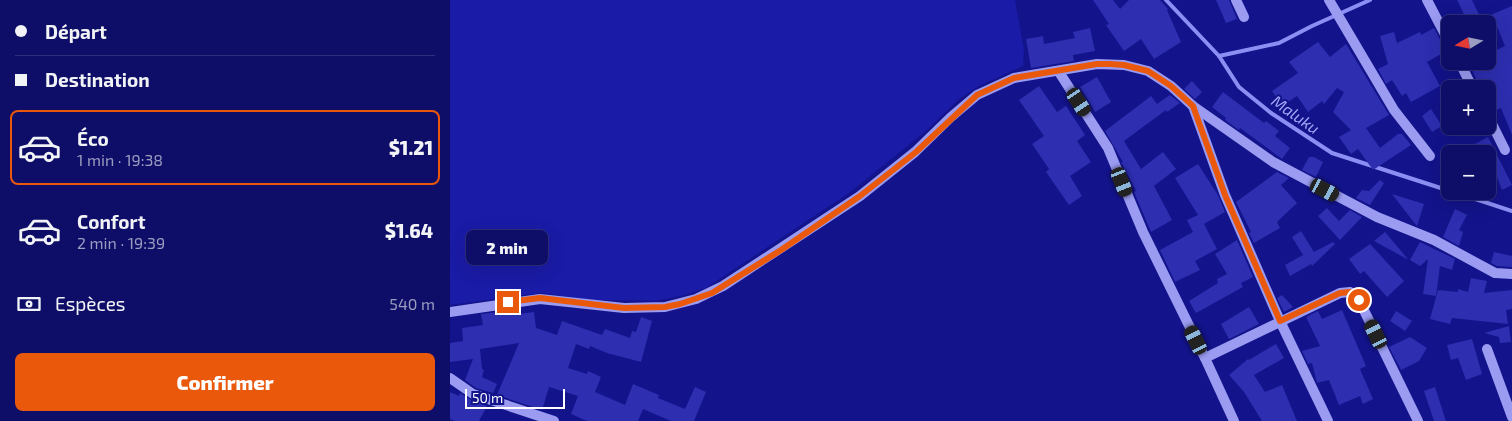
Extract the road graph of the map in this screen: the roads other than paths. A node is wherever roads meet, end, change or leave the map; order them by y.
1 (1236, 0) edge
2 (1329, 0) edge
3 (1427, 0) edge
4 (1244, 17) dead end
5 (1441, 27) edge
6 (1059, 72) junction
7 (1193, 106) junction
8 (1496, 132) edge
9 (1505, 150) dead end
10 (1430, 156) dead end
11 (1512, 274) edge
12 (450, 312) edge
13 (1280, 321) junction
14 (1488, 348) dead end
15 (1205, 358) junction
16 (450, 378) edge
17 (1512, 417) edge
18 (554, 421) edge
19 (1234, 421) edge
20 (1328, 421) edge
21 (1418, 421) edge

1 - 4 street
2 - 10 street
3 - 5 street
6 - 7 street
6 - 12 street
6 - 15 street
7 - 11 street
7 - 13 street
8 - 9 street
13 - 15 street
13 - 20 street
13 - 21 street
14 - 17 street
15 - 19 street
16 - 18 street

